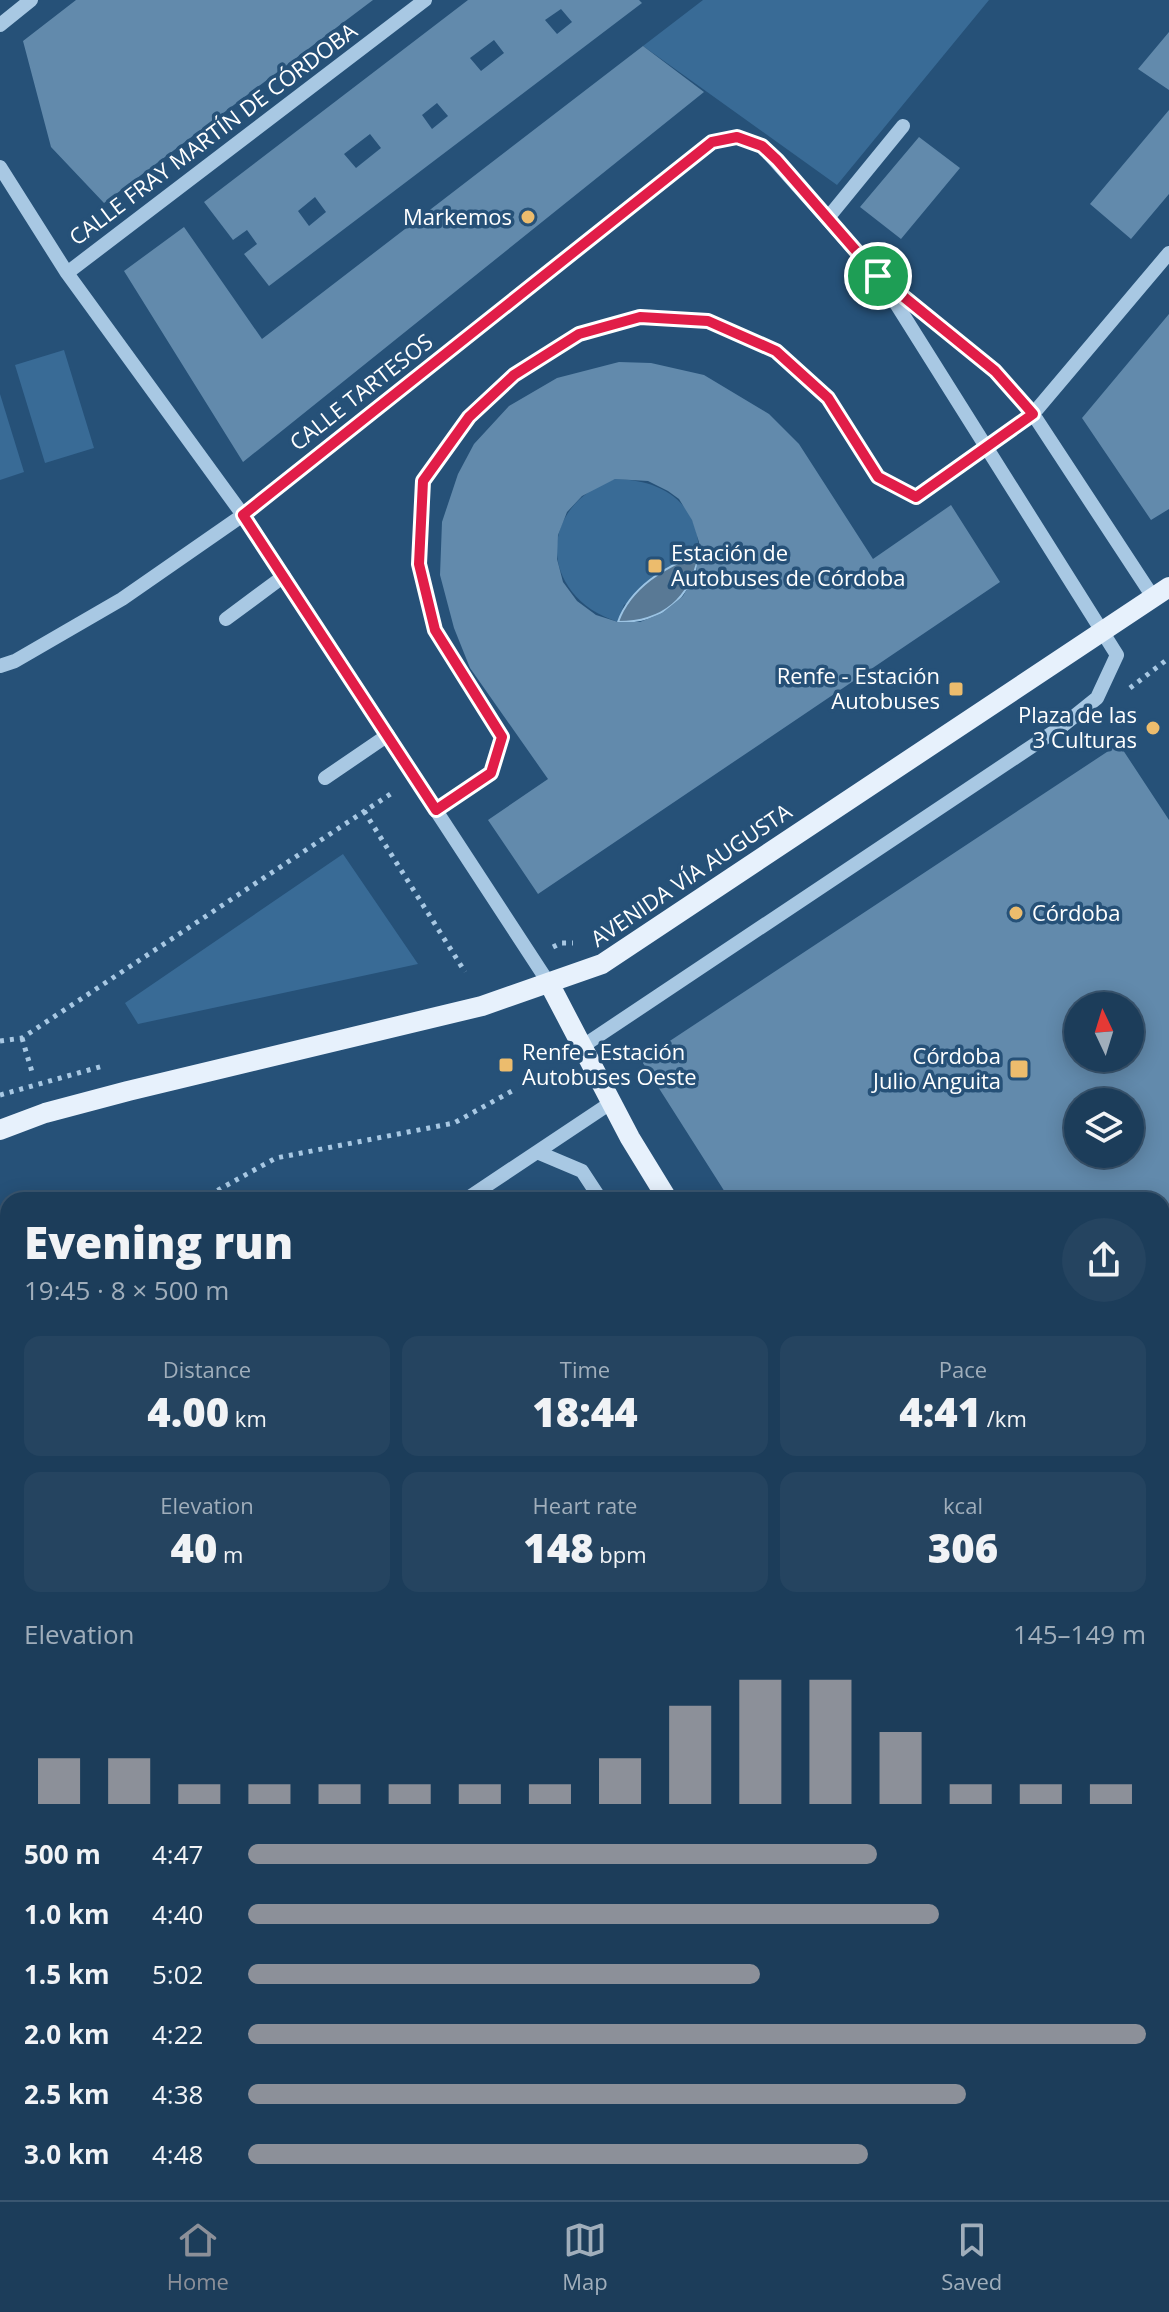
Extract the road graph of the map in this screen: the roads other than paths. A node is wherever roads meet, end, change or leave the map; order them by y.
1 (31, 0) edge
2 (425, 0) edge
3 (0, 25) edge
4 (903, 126) dead end
5 (0, 167) edge
6 (827, 219) junction
7 (1169, 253) edge
8 (67, 273) junction
9 (878, 276) junction
10 (1033, 414) junction
11 (985, 446) junction
12 (243, 515) junction
13 (284, 576) junction
14 (1161, 592) edge
15 (226, 619) dead end
16 (1101, 630) junction
17 (0, 666) edge
18 (388, 735) junction
19 (325, 778) dead end
20 (436, 810) junction
21 (550, 985) junction
22 (583, 1046) junction
23 (612, 1102) junction
24 (0, 1130) edge
25 (537, 1152) junction
26 (477, 1192) edge
27 (596, 1192) edge
28 (663, 1192) edge

1 - 3 street
2 - 8 street, CALLE FRAY MARTÍN DE CÓRDOBA
4 - 6 street
5 - 8 street
6 - 9 street
6 - 12 street, CALLE TARTESOS
7 - 10 street
8 - 12 street
9 - 10 street
9 - 11 street
10 - 11 street
10 - 14 street
11 - 16 street
11 - 20 street
12 - 13 street
12 - 17 street, CALLE TARTESOS
13 - 15 street
13 - 18 street
14 - 16 main road, AVENIDA VÍA AUGUSTA
16 - 21 main road, AVENIDA VÍA AUGUSTA
16 - 22 street
18 - 19 street
18 - 20 street
20 - 21 street
21 - 22 main road
21 - 24 main road, AVENIDA VÍA AUGUSTA
22 - 23 main road
23 - 25 street
23 - 28 main road
25 - 26 street
25 - 27 street

